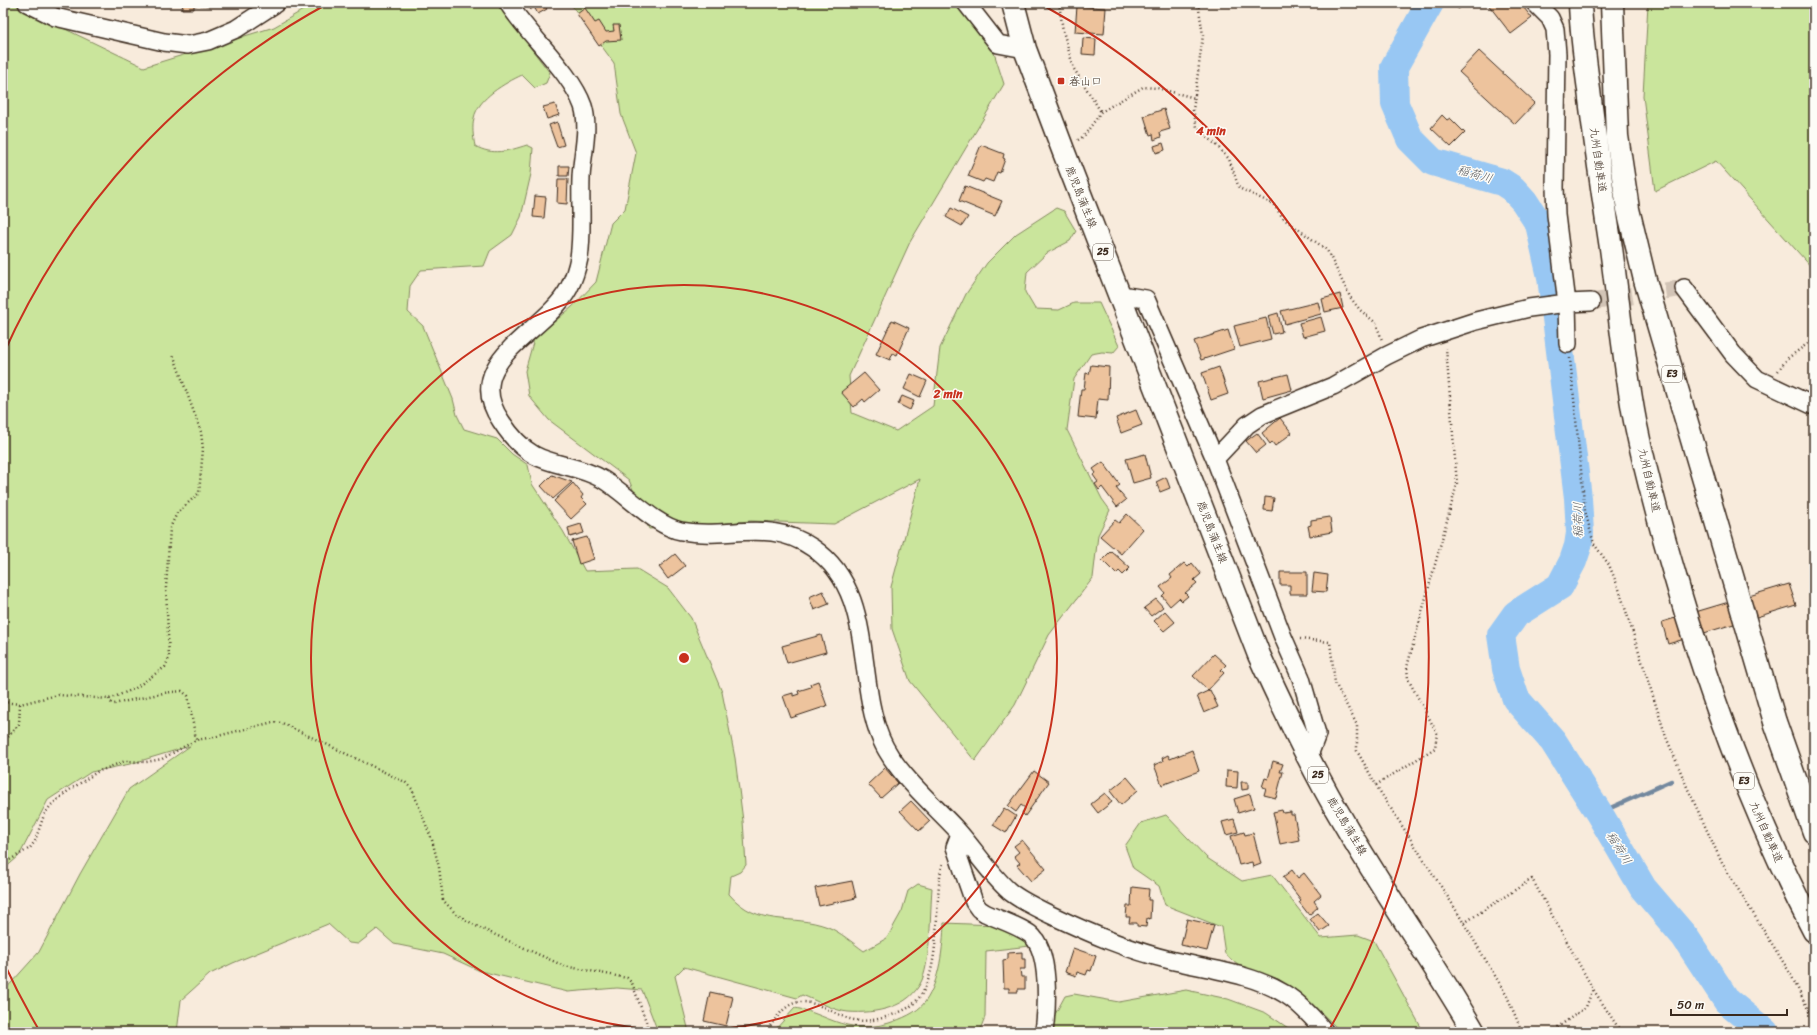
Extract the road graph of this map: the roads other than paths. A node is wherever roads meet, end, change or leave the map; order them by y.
1 (276, 3) edge
2 (508, 3) edge
3 (966, 3) edge
4 (1013, 3) edge
5 (1535, 3) edge
6 (1580, 3) edge
7 (1612, 3) edge
8 (33, 4) edge
9 (1025, 49) junction
10 (1684, 288) dead end
11 (1121, 295) junction
12 (1591, 302) tunnel mouth
13 (1567, 303) junction
14 (1568, 344) road end
15 (1814, 406) edge
16 (1215, 459) junction
17 (1308, 758) junction
18 (1814, 832) edge
19 (958, 840) junction
20 (1814, 931) edge
21 (1044, 1032) edge
22 (1325, 1032) edge
23 (1474, 1032) edge

1 - 8 street
2 - 19 street
3 - 9 street
4 - 9 main road, 鹿児島蒲生線 / 25
5 - 13 street
6 - 20 main road, 九州自動車道 / E3
7 - 18 main road, 九州自動車道 / E3
9 - 11 main road, 鹿児島蒲生線 / 25
10 - 15 street
11 - 16 street
11 - 17 main road, 鹿児島蒲生線 / 25
12 - 13 street
13 - 14 street
13 - 16 street
16 - 17 street
17 - 23 main road, 鹿児島蒲生線 / 25
19 - 21 street
19 - 22 street

